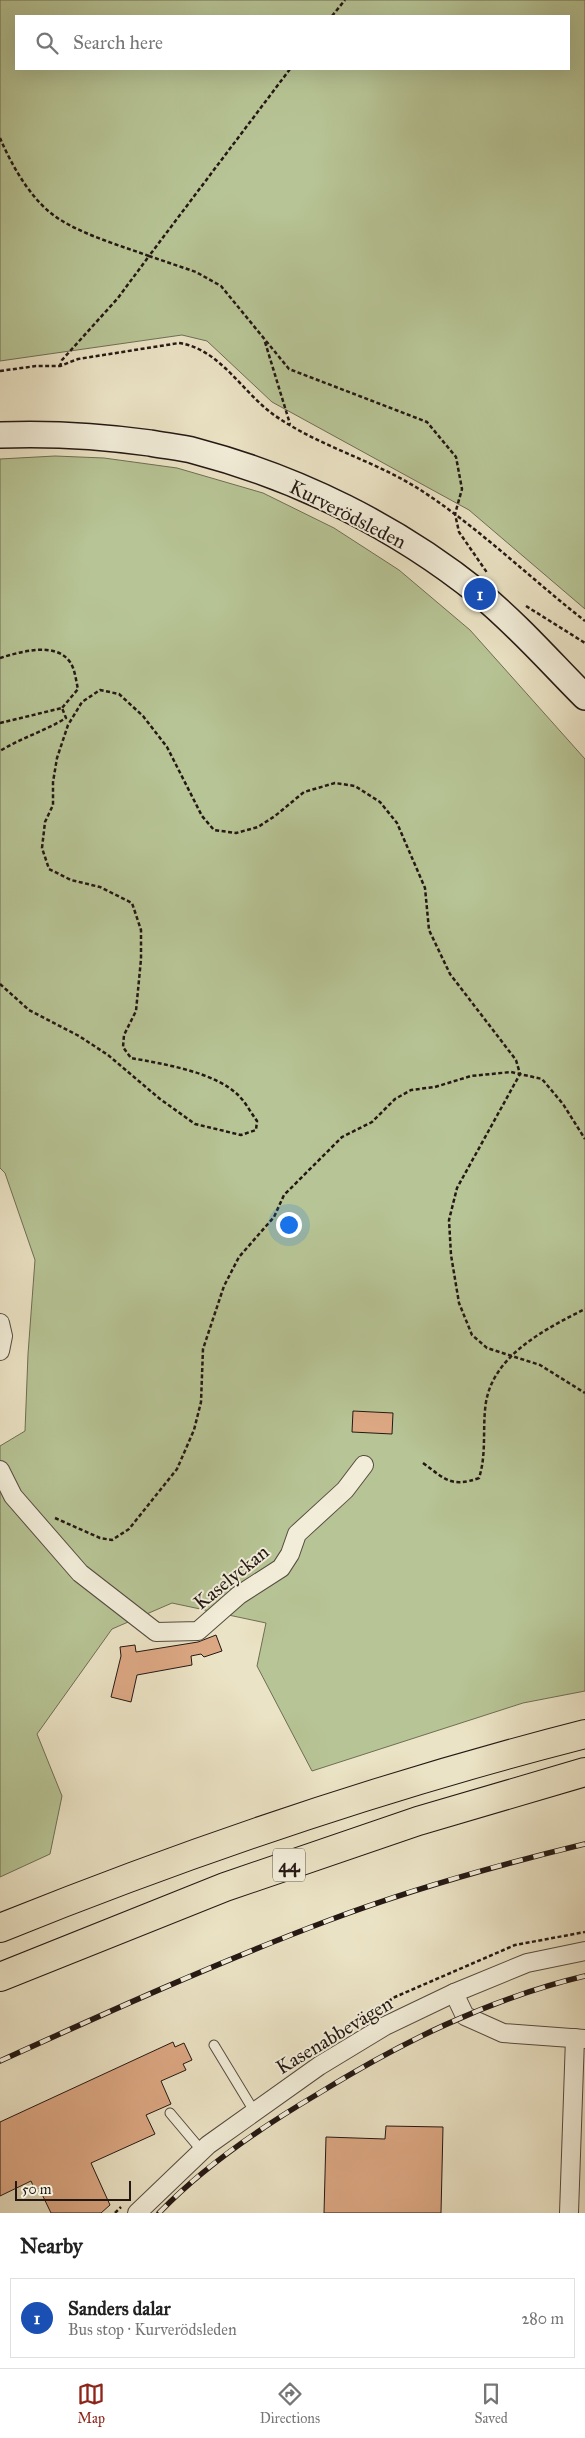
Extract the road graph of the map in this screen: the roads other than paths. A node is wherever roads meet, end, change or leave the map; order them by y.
1 (0, 435) edge
2 (585, 697) edge
3 (0, 1323) edge
4 (0, 1351) edge
5 (364, 1465) dead end
6 (0, 1470) edge
7 (585, 1734) edge
8 (585, 1772) edge
9 (0, 1928) edge
10 (585, 1951) edge
11 (0, 1977) edge
12 (454, 1993) junction
13 (580, 2038) edge
14 (214, 2045) dead end
15 (254, 2111) junction
16 (170, 2113) dead end
17 (202, 2151) junction
18 (137, 2213) edge
19 (569, 2213) edge

1 - 2 main road, Kurverödsleden
3 - 4 street
5 - 6 street, Kaselyckan
7 - 9 highway, 44
8 - 11 highway, 44
10 - 12 street, Kasenabbevägen
12 - 13 street
12 - 15 street, Kasenabbevägen
13 - 19 street
14 - 15 lane
15 - 17 street, Kasenabbevägen
16 - 17 lane
17 - 18 street, Kasenabbevägen

